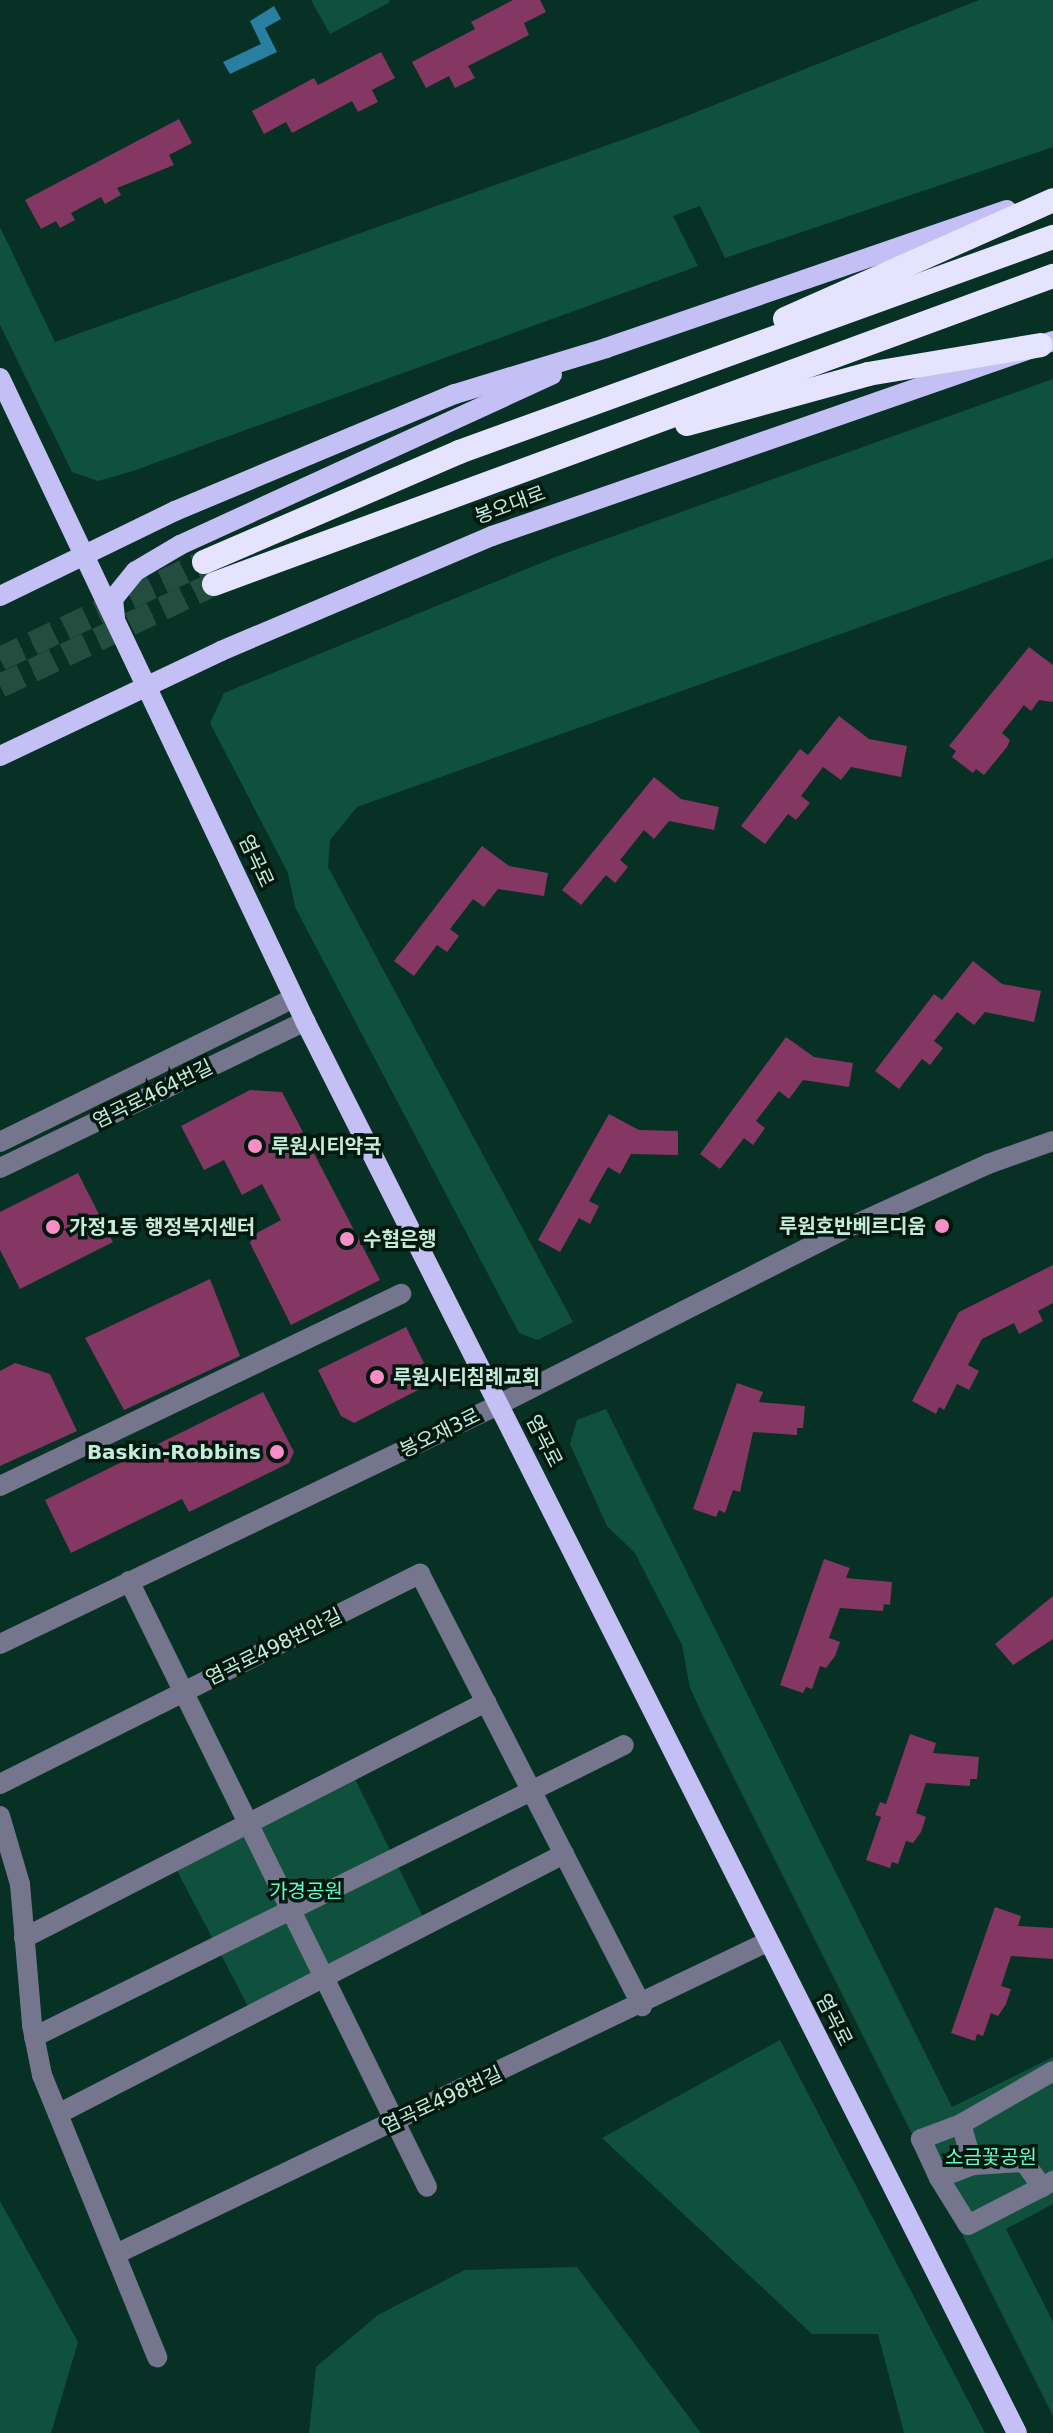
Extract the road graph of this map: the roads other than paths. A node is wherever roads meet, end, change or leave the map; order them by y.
1 (1053, 197) edge
2 (1053, 237) edge
3 (1053, 276) edge
4 (1047, 343) edge
5 (606, 348) junction
6 (0, 378) edge
7 (459, 452) junction
8 (511, 473) junction
9 (83, 553) junction
10 (0, 596) edge
11 (115, 621) junction
12 (146, 687) junction
13 (0, 756) edge
14 (294, 998) junction
15 (249, 1019) junction
16 (305, 1021) junction
17 (263, 1041) junction
18 (1053, 1141) edge
19 (0, 1142) edge
20 (0, 1168) edge
21 (401, 1294) dead end
22 (498, 1405) junction
23 (0, 1486) edge
24 (129, 1581) junction
25 (0, 1644) edge
26 (185, 1692) junction
27 (486, 1702) junction
28 (624, 1745) dead end
29 (0, 1784) edge
30 (531, 1790) junction
31 (0, 1816) edge
32 (251, 1823) junction
33 (564, 1854) junction
34 (291, 1907) junction
35 (24, 1938) junction
36 (767, 1942) junction
37 (323, 1978) junction
38 (642, 2006) junction
39 (34, 2037) junction
40 (1053, 2071) edge
41 (58, 2114) junction
42 (395, 2122) junction
43 (961, 2124) junction
44 (973, 2165) junction
45 (939, 2178) junction
46 (1048, 2184) edge
47 (427, 2187) dead end
48 (116, 2254) junction
49 (157, 2357) dead end
50 (1017, 2433) edge

1 - 5 main road
1 - 7 highway
2 - 7 highway, 봉오대로
3 - 8 highway, 봉오대로
4 - 8 highway
4 - 12 main road, 봉오대로
5 - 9 main road
5 - 11 main road
6 - 9 main road, 염곡로
7 - 8 highway, 봉오대로
9 - 10 main road
9 - 11 main road, 염곡로
11 - 12 main road, 염곡로
12 - 13 main road, 봉오대로
12 - 14 main road, 염곡로
14 - 15 street, 염곡로464번길
14 - 16 main road, 염곡로
15 - 17 street
15 - 19 street, 염곡로464번길
16 - 17 street, 염곡로464번길
16 - 22 main road, 염곡로
17 - 20 street, 염곡로464번길
18 - 22 street, 봉오재3로
21 - 23 street
22 - 24 street, 봉오재3로
22 - 36 main road, 염곡로
24 - 25 street, 봉오재3로
24 - 26 street
26 - 27 street, 염곡로498번안길
26 - 29 street, 염곡로498번안길
26 - 32 street
27 - 30 street, 염곡로498번안길
27 - 32 street
28 - 30 street
30 - 33 street, 염곡로498번안길
30 - 34 street
31 - 35 street
32 - 34 street
32 - 35 street
33 - 37 street
33 - 38 street, 염곡로498번안길
34 - 37 street
34 - 39 street
35 - 39 street
36 - 38 street, 염곡로498번길
36 - 50 main road, 염곡로
37 - 41 street
37 - 42 street
38 - 42 street, 염곡로498번길
39 - 41 street
40 - 43 street
41 - 48 street
42 - 47 street
42 - 48 street, 염곡로498번길
43 - 44 street
43 - 45 street
44 - 45 street
44 - 46 street
45 - 46 street
48 - 49 street

